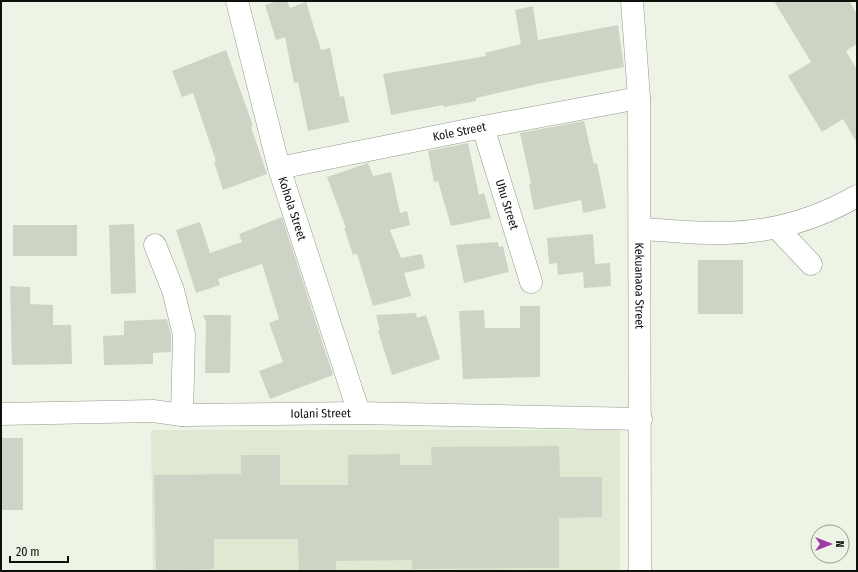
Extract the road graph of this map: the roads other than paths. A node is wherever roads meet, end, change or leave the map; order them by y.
1 (237, 1) edge
2 (632, 1) edge
3 (639, 98) junction
4 (483, 127) junction
5 (279, 168) junction
6 (857, 196) edge
7 (776, 228) junction
8 (640, 229) junction
9 (155, 245) dead end
10 (811, 264) dead end
11 (531, 282) dead end
12 (359, 413) junction
13 (1, 414) edge
14 (182, 415) junction
15 (640, 419) junction
16 (640, 571) edge

1 - 5 street, Kohola Street
2 - 3 street, Kekuanaoa Street
3 - 4 street, Kole Street
3 - 8 street, Kekuanaoa Street
4 - 5 street, Kole Street
4 - 11 street, Uhu Street
5 - 12 street, Kohola Street
6 - 7 street
7 - 8 street
7 - 10 street
8 - 15 street, Kekuanaoa Street
9 - 14 street
12 - 14 street, Iolani Street
12 - 15 street, Iolani Street
13 - 14 street, Iolani Street
15 - 16 street, Kekuanaoa Street

